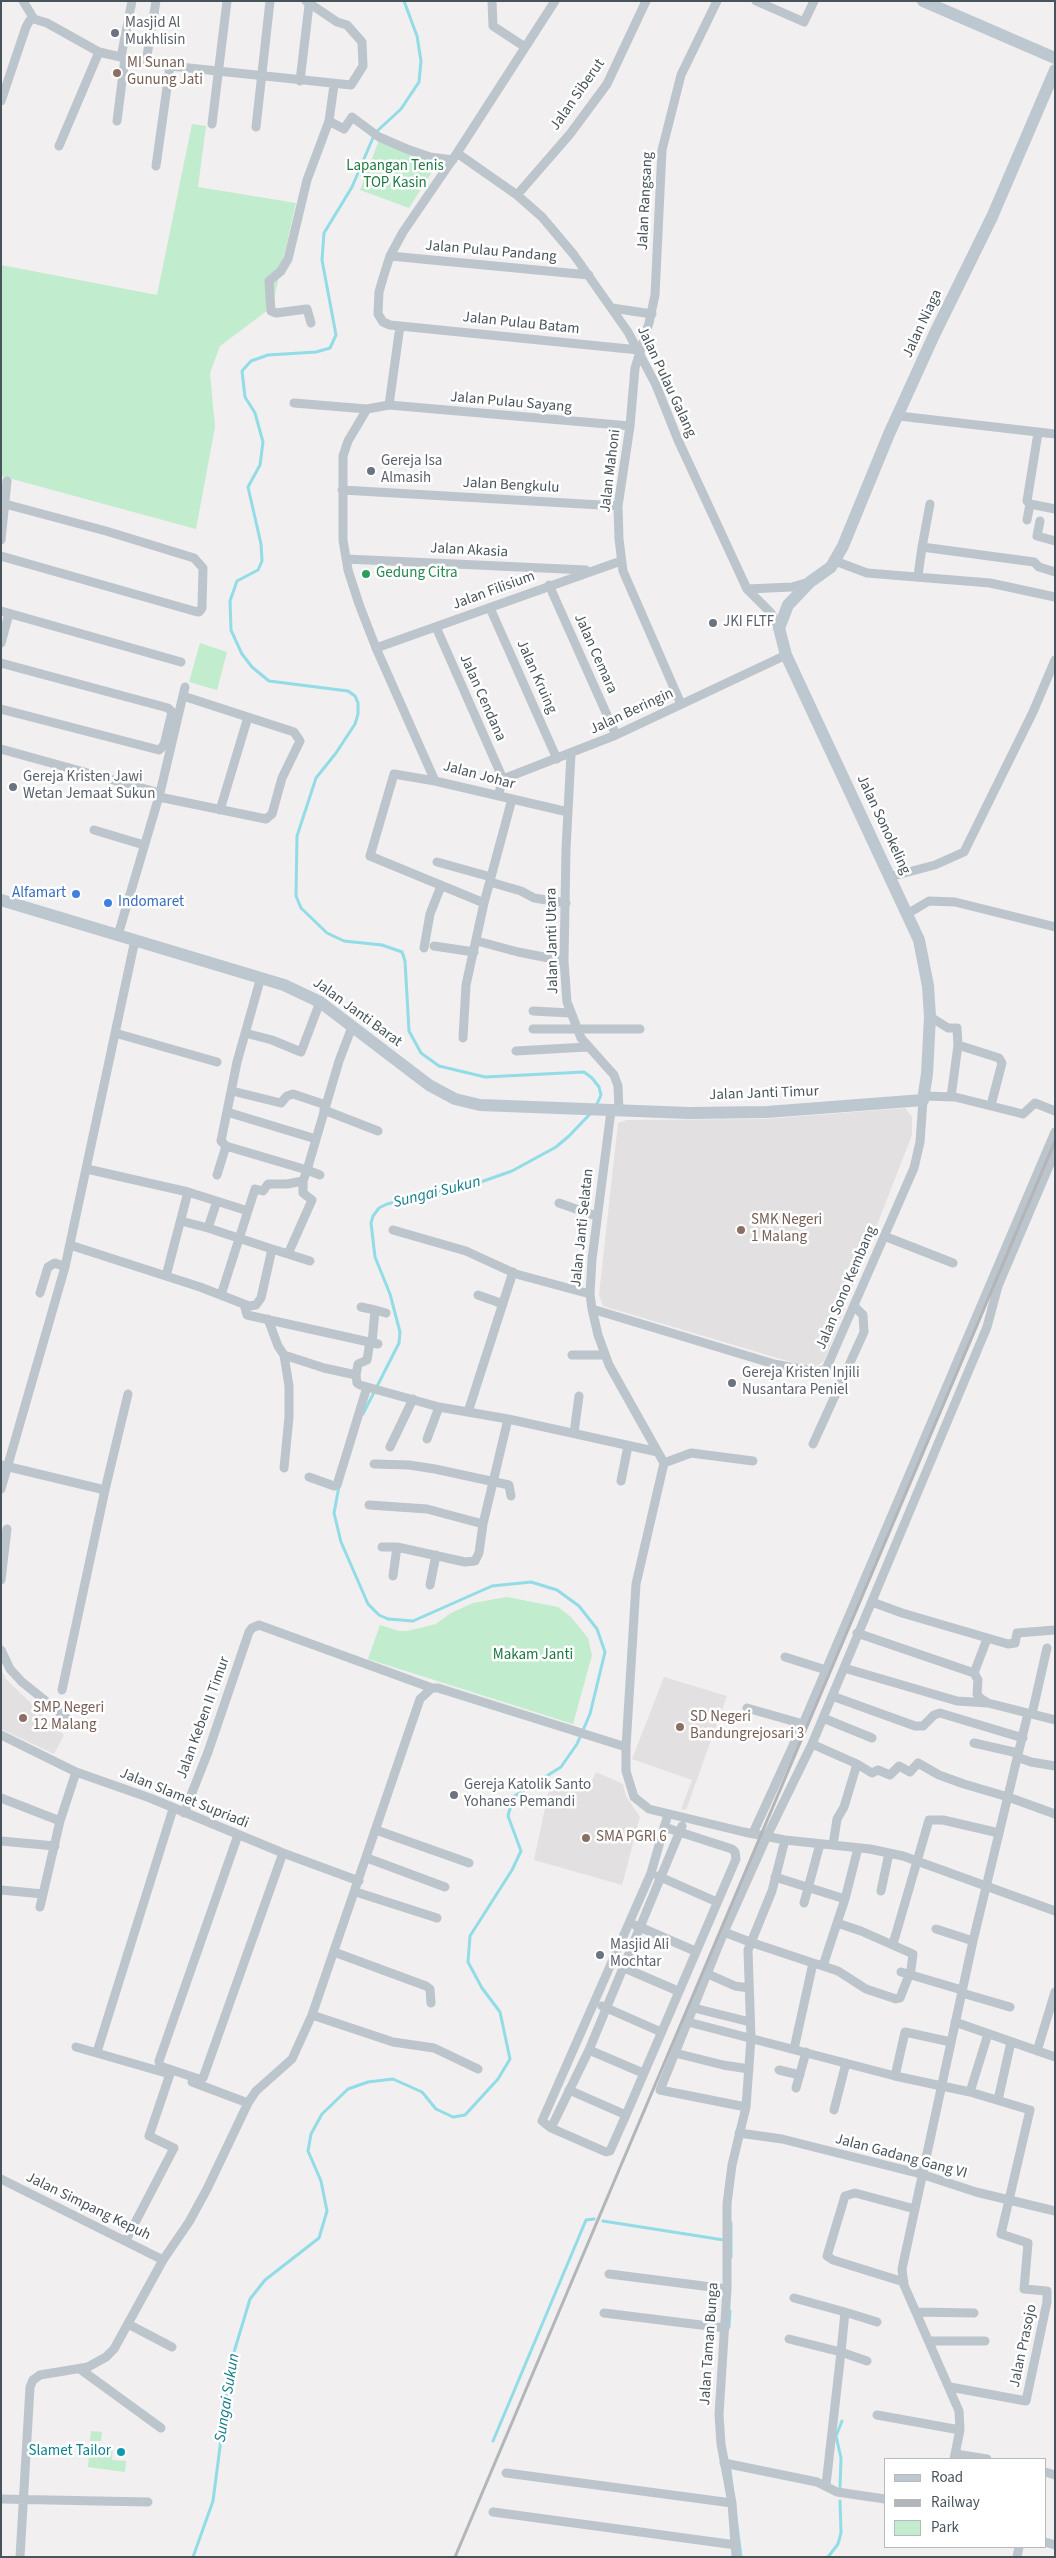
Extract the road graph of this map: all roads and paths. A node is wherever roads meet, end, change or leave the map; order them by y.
1 (22, 1) edge
2 (132, 1) edge
3 (156, 1) edge
4 (227, 1) edge
5 (270, 1) edge
6 (492, 1) edge
7 (555, 1) edge
8 (646, 1) edge
9 (717, 1) edge
10 (756, 1) edge
11 (814, 1) edge
12 (923, 1) edge
13 (307, 3) edge
14 (34, 19) junction
15 (525, 47) junction
16 (99, 52) junction
17 (123, 57) junction
18 (1055, 58) edge
19 (146, 62) junction
20 (170, 66) junction
21 (1055, 70) edge
22 (218, 71) junction
23 (262, 76) junction
24 (5, 77) edge
25 (300, 81) junction
26 (334, 85) junction
27 (1, 101) edge
28 (116, 121) dead end
29 (329, 121) junction
30 (212, 124) dead end
31 (256, 127) dead end
32 (59, 146) dead end
33 (455, 156) junction
34 (156, 166) dead end
35 (517, 194) junction
36 (390, 256) junction
37 (589, 275) junction
38 (612, 308) junction
39 (652, 314) junction
40 (311, 323) dead end
41 (400, 326) junction
42 (639, 350) junction
43 (294, 403) dead end
44 (389, 405) junction
45 (367, 409) junction
46 (899, 416) junction
47 (630, 426) junction
48 (1038, 432) junction
49 (1055, 434) edge
50 (7, 481) dead end
51 (342, 490) junction
52 (5, 504) junction
53 (930, 504) dead end
54 (1030, 504) junction
55 (618, 506) junction
56 (1055, 509) edge
57 (1027, 520) dead end
58 (1040, 521) dead end
59 (1, 540) edge
60 (1055, 541) edge
61 (922, 547) junction
62 (1, 556) edge
63 (346, 559) junction
64 (621, 560) junction
65 (835, 562) junction
66 (592, 571) junction
67 (1055, 572) edge
68 (918, 576) junction
69 (810, 582) junction
70 (549, 586) junction
71 (747, 589) junction
72 (1055, 597) edge
73 (490, 608) junction
74 (5, 612) edge
75 (436, 627) junction
76 (778, 628) junction
77 (1, 643) edge
78 (376, 648) junction
79 (786, 656) junction
80 (1055, 660) edge
81 (181, 662) dead end
82 (1, 663) edge
83 (681, 704) junction
84 (1, 709) edge
85 (248, 717) junction
86 (616, 735) junction
87 (1, 749) edge
88 (571, 754) junction
89 (557, 758) junction
90 (503, 779) junction
91 (435, 781) junction
92 (160, 795) junction
93 (498, 796) junction
94 (512, 799) junction
95 (220, 810) junction
96 (568, 812) junction
97 (94, 830) dead end
98 (144, 845) junction
99 (437, 862) dead end
100 (889, 877) junction
101 (490, 879) junction
102 (441, 886) junction
103 (1, 900) edge
104 (484, 903) junction
105 (566, 903) junction
106 (907, 914) junction
107 (1055, 926) edge
108 (118, 935) junction
109 (135, 940) junction
110 (477, 941) junction
111 (434, 946) dead end
112 (424, 948) dead end
113 (474, 952) junction
114 (564, 961) junction
115 (261, 977) junction
116 (320, 1002) junction
117 (533, 1011) dead end
118 (570, 1013) junction
119 (929, 1016) junction
120 (352, 1027) junction
121 (533, 1029) dead end
122 (577, 1029) junction
123 (640, 1029) dead end
124 (115, 1033) junction
125 (245, 1034) junction
126 (462, 1038) dead end
127 (958, 1045) junction
128 (587, 1048) junction
129 (516, 1051) dead end
130 (217, 1062) dead end
131 (232, 1090) junction
132 (951, 1097) junction
133 (924, 1098) junction
134 (991, 1105) junction
135 (325, 1108) junction
136 (612, 1111) junction
137 (1055, 1111) edge
138 (227, 1112) junction
139 (378, 1131) dead end
140 (1055, 1132) edge
141 (316, 1139) junction
142 (226, 1146) junction
143 (1055, 1152) edge
144 (87, 1168) junction
145 (307, 1170) junction
146 (217, 1174) dead end
147 (320, 1175) dead end
148 (303, 1181) junction
149 (188, 1192) junction
150 (217, 1201) junction
151 (559, 1203) dead end
152 (248, 1211) junction
153 (596, 1216) junction
154 (181, 1220) junction
155 (208, 1228) junction
156 (393, 1230) dead end
157 (884, 1236) junction
158 (239, 1238) junction
159 (70, 1245) junction
160 (272, 1249) junction
161 (288, 1254) junction
162 (310, 1261) dead end
163 (953, 1263) dead end
164 (65, 1267) junction
165 (513, 1272) junction
166 (166, 1276) junction
167 (40, 1293) dead end
168 (590, 1294) junction
169 (478, 1295) dead end
170 (221, 1296) junction
171 (244, 1304) junction
172 (503, 1304) junction
173 (854, 1306) junction
174 (361, 1307) dead end
175 (592, 1309) junction
176 (375, 1310) junction
177 (386, 1313) dead end
178 (268, 1319) junction
179 (373, 1343) junction
180 (284, 1355) junction
181 (572, 1355) dead end
182 (605, 1355) junction
183 (356, 1375) junction
184 (368, 1388) junction
185 (128, 1394) dead end
186 (579, 1396) dead end
187 (413, 1399) junction
188 (439, 1407) junction
189 (468, 1412) junction
190 (508, 1419) junction
191 (574, 1433) junction
192 (427, 1439) dead end
193 (813, 1444) dead end
194 (628, 1446) junction
195 (390, 1447) dead end
196 (658, 1452) junction
197 (753, 1461) dead end
198 (664, 1463) junction
199 (374, 1464) dead end
200 (4, 1466) edge
201 (284, 1468) dead end
202 (309, 1477) dead end
203 (493, 1481) junction
204 (621, 1482) dead end
205 (1, 1489) edge
206 (105, 1490) junction
207 (511, 1496) dead end
208 (369, 1505) dead end
209 (483, 1524) junction
210 (7, 1529) dead end
211 (382, 1546) dead end
212 (397, 1547) junction
213 (436, 1555) junction
214 (5, 1560) edge
215 (393, 1576) dead end
216 (1, 1580) edge
217 (430, 1584) dead end
218 (872, 1602) junction
219 (1055, 1630) edge
220 (857, 1633) junction
221 (987, 1639) junction
222 (1047, 1648) dead end
223 (1, 1650) edge
224 (785, 1657) dead end
225 (844, 1668) junction
226 (826, 1670) junction
227 (974, 1673) junction
228 (432, 1688) junction
229 (62, 1690) dead end
230 (832, 1696) junction
231 (988, 1703) junction
232 (747, 1708) dead end
233 (1030, 1714) junction
234 (823, 1718) junction
235 (1055, 1720) edge
236 (803, 1724) junction
237 (78, 1727) dead end
238 (1, 1735) edge
239 (872, 1738) dead end
240 (1023, 1738) junction
241 (974, 1743) dead end
242 (812, 1744) junction
243 (626, 1747) junction
244 (1018, 1755) junction
245 (857, 1764) junction
246 (1055, 1766) edge
247 (76, 1772) junction
248 (1008, 1796) junction
249 (1, 1798) edge
250 (173, 1808) junction
251 (184, 1813) junction
252 (668, 1814) junction
253 (1055, 1814) edge
254 (685, 1818) junction
255 (60, 1820) junction
256 (664, 1827) junction
257 (376, 1830) junction
258 (680, 1831) junction
259 (999, 1833) junction
260 (753, 1834) junction
261 (238, 1835) junction
262 (767, 1836) junction
263 (785, 1840) junction
264 (1, 1841) edge
265 (820, 1844) junction
266 (833, 1845) junction
267 (55, 1846) junction
268 (858, 1848) junction
269 (890, 1853) junction
270 (283, 1854) junction
271 (367, 1858) junction
272 (918, 1862) junction
273 (469, 1863) dead end
274 (651, 1873) junction
275 (775, 1877) junction
276 (662, 1878) junction
277 (360, 1881) junction
278 (445, 1887) dead end
279 (810, 1887) junction
280 (986, 1887) junction
281 (1, 1890) edge
282 (881, 1890) dead end
283 (356, 1892) junction
284 (43, 1894) junction
285 (845, 1899) junction
286 (717, 1902) junction
287 (804, 1903) dead end
288 (40, 1907) dead end
289 (1055, 1911) edge
290 (437, 1918) dead end
291 (630, 1922) junction
292 (837, 1923) junction
293 (640, 1927) junction
294 (936, 1929) dead end
295 (724, 1932) junction
296 (973, 1941) junction
297 (750, 1942) junction
298 (893, 1944) junction
299 (695, 1951) junction
300 (334, 1952) junction
301 (813, 1963) junction
302 (823, 1966) junction
303 (622, 1967) junction
304 (904, 1973) junction
305 (708, 1974) junction
306 (749, 1988) junction
307 (1054, 1989) edge
308 (678, 1991) junction
309 (962, 1992) junction
310 (431, 2003) dead end
311 (595, 2003) junction
312 (1010, 2007) dead end
313 (606, 2008) junction
314 (694, 2008) junction
315 (312, 2015) junction
316 (688, 2022) junction
317 (750, 2022) junction
318 (955, 2022) junction
319 (661, 2032) junction
320 (988, 2034) junction
321 (751, 2038) junction
322 (951, 2042) junction
323 (1011, 2042) junction
324 (76, 2047) dead end
325 (794, 2049) junction
326 (588, 2050) junction
327 (1037, 2051) junction
328 (97, 2052) junction
329 (806, 2052) junction
330 (676, 2053) junction
331 (1055, 2057) edge
332 (846, 2063) junction
333 (478, 2069) dead end
334 (749, 2069) junction
335 (779, 2070) dead end
336 (643, 2073) junction
337 (170, 2074) junction
338 (800, 2075) junction
339 (895, 2076) junction
340 (941, 2086) junction
341 (796, 2088) dead end
342 (569, 2090) junction
343 (970, 2092) junction
344 (998, 2100) junction
345 (248, 2104) junction
346 (746, 2107) junction
347 (834, 2110) dead end
348 (626, 2116) junction
349 (551, 2128) junction
350 (739, 2133) junction
351 (921, 2174) junction
352 (1, 2179) edge
353 (1008, 2200) junction
354 (915, 2209) junction
355 (1055, 2211) edge
356 (126, 2240) junction
357 (163, 2260) junction
358 (609, 2274) dead end
359 (904, 2282) junction
360 (728, 2289) junction
361 (794, 2298) dead end
362 (845, 2312) junction
363 (916, 2312) junction
364 (604, 2313) dead end
365 (974, 2313) dead end
366 (877, 2322) dead end
367 (128, 2324) junction
368 (725, 2328) junction
369 (789, 2339) dead end
370 (930, 2342) junction
371 (984, 2342) dead end
372 (172, 2347) dead end
373 (841, 2352) junction
374 (867, 2361) dead end
375 (80, 2369) junction
376 (950, 2387) junction
377 (877, 2415) dead end
378 (161, 2428) dead end
379 (960, 2430) junction
380 (955, 2457) edge
381 (971, 2458) edge
382 (724, 2463) junction
383 (506, 2473) dead end
384 (826, 2485) junction
385 (1, 2499) edge
386 (884, 2499) edge
387 (23, 2502) junction
388 (148, 2502) dead end
389 (732, 2503) junction
390 (493, 2512) dead end
391 (736, 2546) junction
392 (20, 2557) edge
393 (736, 2557) edge

1 - 14 street
2 - 17 street
3 - 19 street
4 - 22 street
5 - 23 street
6 - 15 street
7 - 15 street
8 - 35 street, Jalan Siberut
9 - 39 street, Jalan Rangsang
10 - 11 street
12 - 18 street
13 - 25 street
13 - 26 street
14 - 16 street
14 - 24 street
15 - 33 street
16 - 17 street
16 - 32 street
17 - 19 street
17 - 28 street
19 - 20 street
20 - 22 street
20 - 34 street
21 - 46 street, Jalan Niaga
22 - 23 street
22 - 30 street
23 - 25 street
23 - 31 street
24 - 27 street
25 - 26 street
26 - 29 street
29 - 33 street
29 - 40 street
33 - 35 street, Jalan Pulau Galang
33 - 36 street
35 - 37 street, Jalan Pulau Galang
36 - 37 street, Jalan Pulau Pandang
36 - 41 street
37 - 38 street, Jalan Pulau Galang
38 - 39 street
38 - 42 street, Jalan Pulau Galang
39 - 42 street, Jalan Rangsang
41 - 42 street, Jalan Pulau Batam
41 - 44 street
42 - 47 street, Jalan Mahoni
42 - 71 street, Jalan Pulau Galang
43 - 45 street, Jalan Pulau Sayang
44 - 45 street, Jalan Pulau Sayang
44 - 47 street, Jalan Pulau Sayang
45 - 51 street, Jalan Johar
46 - 48 street
46 - 65 street, Jalan Niaga
47 - 55 street, Jalan Mahoni
48 - 49 street
48 - 54 street
50 - 52 street
51 - 55 street, Jalan Bengkulu
51 - 63 street, Jalan Johar
52 - 59 street
52 - 62 street
53 - 61 street
54 - 56 street
54 - 57 street
55 - 64 street, Jalan Mahoni
58 - 60 street
61 - 67 street
61 - 68 street
63 - 66 street, Jalan Akasia
63 - 78 street, Jalan Johar
64 - 66 street, Jalan Filisium
64 - 83 street, Jalan Mahoni
65 - 68 street
65 - 69 street, Jalan Niaga
66 - 70 street, Jalan Filisium
68 - 72 street
69 - 71 street
69 - 76 street
70 - 73 street, Jalan Filisium
70 - 86 street, Jalan Cemara
71 - 76 street, Jalan Pulau Galang
73 - 75 street, Jalan Filisium
73 - 89 street, Jalan Kruing
74 - 77 street
74 - 81 street
75 - 78 street, Jalan Filisium
75 - 90 street, Jalan Cendana
76 - 79 street, Jalan Sonokeling
78 - 91 street, Jalan Johar
79 - 83 street, Jalan Beringin
79 - 100 street, Jalan Sonokeling
80 - 100 street
82 - 84 street
83 - 86 street, Jalan Beringin
85 - 92 street
85 - 95 street
85 - 95 street
86 - 88 street, Jalan Beringin
87 - 92 street
88 - 89 street, Jalan Beringin
88 - 96 street, Jalan Janti Utara
89 - 90 street, Jalan Beringin
90 - 93 street
91 - 93 street, Jalan Johar
91 - 102 street
92 - 95 street
92 - 98 street
93 - 94 street, Jalan Johar
94 - 96 street, Jalan Johar
94 - 101 street
96 - 105 street, Jalan Janti Utara
97 - 98 street
98 - 108 street
99 - 101 street
100 - 106 street, Jalan Sonokeling
101 - 104 street
101 - 105 street
102 - 104 street
102 - 112 street
103 - 108 street, Jalan Janti Barat
104 - 110 street
105 - 114 street, Jalan Janti Utara
106 - 107 street
106 - 119 street, Jalan Sonokeling
108 - 109 street, Jalan Janti Barat
109 - 115 street, Jalan Janti Barat
109 - 124 street
110 - 113 street
110 - 114 street
111 - 113 street
113 - 126 street
114 - 118 street, Jalan Janti Utara
115 - 116 street, Jalan Janti Barat
115 - 125 street
116 - 120 street, Jalan Janti Barat
116 - 125 street
117 - 118 street
118 - 122 street, Jalan Janti Utara
119 - 127 street
119 - 133 street, Jalan Sonokeling
120 - 135 street
120 - 136 street, Jalan Janti Barat
121 - 122 street
122 - 123 street
122 - 128 street, Jalan Janti Utara
124 - 130 street
124 - 144 street
125 - 131 street
127 - 132 street
127 - 134 street
128 - 129 street
128 - 136 street, Jalan Janti Utara
131 - 135 street
131 - 138 street
132 - 133 street
132 - 134 street
133 - 136 street, Jalan Janti Timur
133 - 157 street, Jalan Sono Kembang
134 - 137 street
135 - 139 street
135 - 141 street
136 - 153 street, Jalan Janti Selatan
138 - 141 street
138 - 142 street
140 - 226 street
141 - 145 street
142 - 145 street
142 - 146 street
143 - 218 street
144 - 149 street
144 - 159 street
145 - 147 street
145 - 148 street
148 - 152 street
148 - 161 street
149 - 150 street
149 - 154 street
150 - 152 street
150 - 155 street
151 - 153 street
152 - 158 street
153 - 168 street, Jalan Janti Selatan
154 - 155 street
154 - 166 street
155 - 158 street
156 - 165 street
157 - 163 street
157 - 173 street, Jalan Sono Kembang
158 - 160 street
158 - 170 street
159 - 164 street
159 - 166 street
160 - 161 street
160 - 171 street
161 - 162 street
164 - 167 street
164 - 200 street
165 - 168 street
165 - 172 street
166 - 170 street
168 - 175 street, Jalan Janti Selatan
169 - 172 street
170 - 171 street
171 - 178 street
172 - 189 street
173 - 175 street, Jalan Sono Kembang
173 - 193 street
174 - 176 street
175 - 182 street, Jalan Janti Selatan
176 - 177 street
176 - 179 street
178 - 179 street
178 - 180 street
179 - 183 street
180 - 183 street
180 - 201 street
181 - 182 street
182 - 196 street, Jalan Janti Selatan
183 - 184 street
184 - 187 street
184 - 202 street
185 - 206 street
186 - 191 street
187 - 188 street
187 - 195 street
188 - 189 street
188 - 192 street
189 - 190 street
190 - 191 street
190 - 203 street
191 - 194 street
194 - 196 street
194 - 204 street
196 - 198 street, Jalan Janti Selatan
197 - 198 street
198 - 243 street
199 - 203 street
200 - 205 street
200 - 206 street
203 - 207 street
203 - 209 street
206 - 229 street
208 - 209 street
209 - 213 street
210 - 214 street
211 - 212 street
212 - 213 street
212 - 215 street
213 - 217 street
214 - 216 street
218 - 220 street
218 - 221 street
219 - 221 street
220 - 225 street
220 - 227 street
221 - 227 street
222 - 233 street
223 - 237 street
224 - 226 street
225 - 230 street
225 - 231 street
226 - 236 street
227 - 231 street
228 - 243 street
228 - 251 street, Jalan Keben II Timur
228 - 257 street
230 - 234 street
230 - 240 street
231 - 233 street
232 - 236 street
233 - 235 street
233 - 240 street
234 - 239 street
234 - 242 street
236 - 260 street
238 - 247 street, Jalan Slamet Supriadi
240 - 244 street
241 - 244 street
242 - 245 street
242 - 262 street
243 - 252 street
244 - 246 street
244 - 248 street
245 - 248 street
245 - 266 street
247 - 250 street, Jalan Slamet Supriadi
247 - 255 street
248 - 253 street
248 - 259 street
249 - 255 street
250 - 251 street, Jalan Slamet Supriadi
250 - 328 street
251 - 261 street, Jalan Slamet Supriadi
252 - 254 street
252 - 256 street
254 - 258 street
254 - 260 street
255 - 267 street
256 - 258 street
256 - 274 street
257 - 271 street
257 - 273 street
258 - 276 street
258 - 286 street
259 - 272 street
259 - 280 street
260 - 262 street
261 - 270 street, Jalan Slamet Supriadi
261 - 270 street
262 - 263 street
262 - 295 street
263 - 265 street
263 - 275 street
264 - 267 street
265 - 266 street
265 - 279 street
266 - 268 street
267 - 284 street
268 - 269 street
268 - 285 street
269 - 272 street
269 - 282 street
270 - 277 street, Jalan Slamet Supriadi
271 - 277 street
271 - 278 street
272 - 280 street
272 - 298 street
274 - 276 street
274 - 291 street
275 - 279 street
275 - 297 street
276 - 286 street
276 - 293 street
277 - 283 street
279 - 285 street
279 - 287 street
280 - 289 street
280 - 296 street
281 - 284 street
283 - 290 street
283 - 300 street
284 - 288 street
285 - 292 street
286 - 299 street
291 - 293 street
291 - 311 street
292 - 298 street
292 - 302 street
293 - 299 street
293 - 303 street
294 - 296 street
295 - 297 street
295 - 305 street
296 - 309 street
297 - 301 street
297 - 306 street, Jalan Taman Bunga
298 - 304 street
299 - 308 street
300 - 310 street
300 - 315 street
301 - 302 street
301 - 325 street
302 - 304 street
303 - 308 street
303 - 313 street
304 - 309 street
305 - 306 street
305 - 314 street
306 - 317 street, Jalan Taman Bunga
307 - 327 street
308 - 319 street
309 - 312 street
309 - 318 street
311 - 313 street
311 - 349 street
313 - 319 street
313 - 326 street
314 - 316 street
314 - 317 street
315 - 333 street
315 - 345 street
316 - 321 street
316 - 330 street
317 - 321 street, Jalan Taman Bunga
318 - 320 street
318 - 322 street
319 - 336 street
320 - 323 street
320 - 343 street
321 - 325 street
321 - 334 street, Jalan Taman Bunga
322 - 339 street
322 - 340 street
323 - 327 street
323 - 344 street
324 - 328 street
325 - 329 street
326 - 336 street
326 - 342 street
327 - 331 street
328 - 337 street
329 - 332 street
329 - 338 street
330 - 334 street
330 - 346 street
332 - 339 street
332 - 347 street
334 - 346 street, Jalan Taman Bunga
335 - 338 street
336 - 348 street
337 - 345 street
337 - 356 street
338 - 341 street
339 - 340 street
340 - 343 street
340 - 351 street
342 - 348 street
342 - 349 street
343 - 344 street
344 - 353 street
345 - 357 street
346 - 350 street, Jalan Taman Bunga
348 - 349 street
350 - 351 street, Jalan Gadang Gang VI
350 - 360 street, Jalan Taman Bunga
351 - 353 street, Jalan Gadang Gang VI
351 - 354 street
352 - 356 street, Jalan Simpang Kepuh
353 - 355 street, Jalan Gadang Gang VI
353 - 376 street, Jalan Prasojo
354 - 359 street
354 - 359 street
356 - 357 street, Jalan Simpang Kepuh
357 - 367 street
358 - 360 street
359 - 363 street
360 - 368 street, Jalan Taman Bunga
361 - 362 street
362 - 366 street
362 - 373 street
363 - 365 street
363 - 370 street
364 - 368 street
367 - 372 street
367 - 375 street
368 - 382 street, Jalan Taman Bunga
369 - 373 street
370 - 371 street
370 - 376 street
373 - 374 street
373 - 384 street
375 - 378 street
375 - 387 street
376 - 379 street
377 - 379 street
379 - 380 street
380 - 381 street
382 - 384 street
382 - 389 street, Jalan Taman Bunga
383 - 389 street
384 - 386 street
385 - 387 street
387 - 388 street
387 - 392 street
389 - 391 street, Jalan Taman Bunga
390 - 391 street
391 - 393 street, Jalan Taman Bunga

